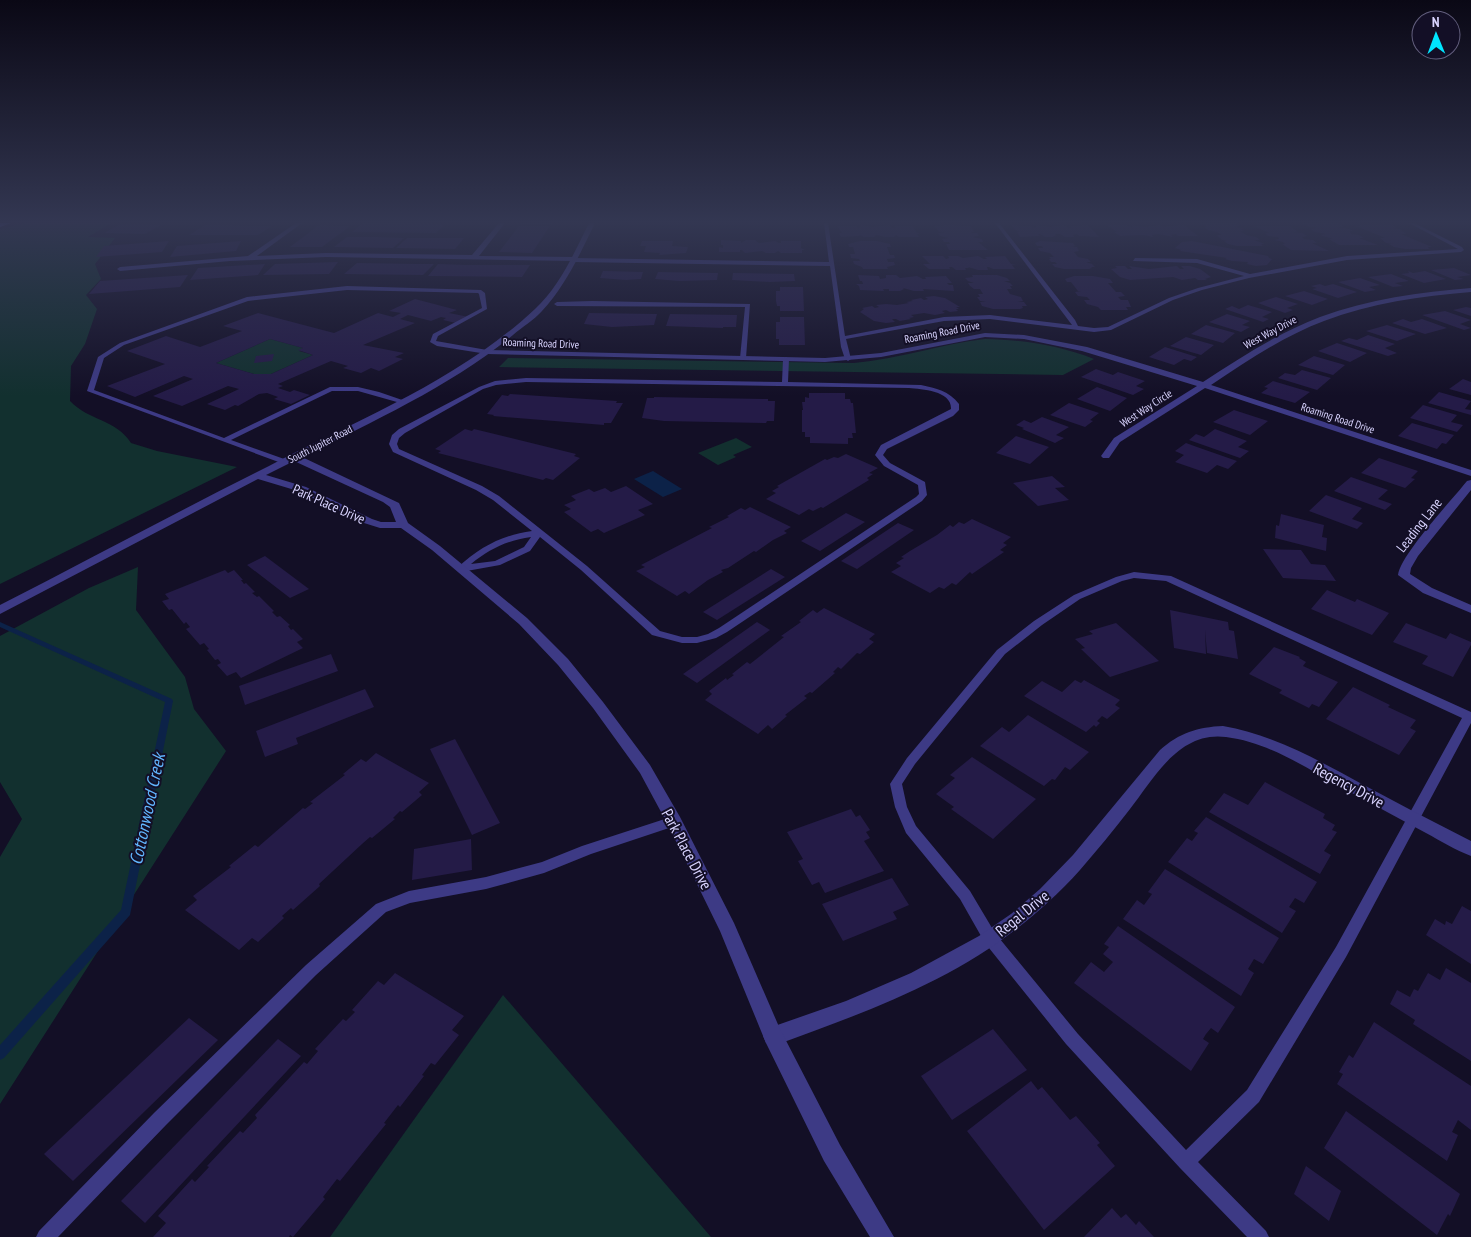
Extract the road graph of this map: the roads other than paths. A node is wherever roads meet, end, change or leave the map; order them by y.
1 (562, 281) edge
2 (834, 281) edge
3 (1042, 281) edge
4 (1231, 281) edge
5 (1471, 290) edge
6 (557, 304) dead end
7 (1075, 326) junction
8 (843, 338) junction
9 (487, 352) junction
10 (743, 358) junction
11 (786, 359) junction
12 (848, 359) junction
13 (786, 384) junction
14 (1203, 385) junction
15 (404, 402) junction
16 (225, 440) junction
17 (1106, 456) dead end
18 (289, 460) junction
19 (1471, 473) edge
20 (256, 476) junction
21 (1471, 483) edge
22 (403, 525) junction
23 (538, 533) junction
24 (461, 569) junction
25 (1471, 609) edge
26 (0, 610) edge
27 (1470, 717) edge
28 (1223, 731) joint
29 (1412, 818) junction
30 (674, 822) junction
31 (1471, 849) edge
32 (990, 938) junction
33 (773, 1036) junction
34 (1186, 1162) junction
35 (45, 1237) edge
36 (883, 1237) edge
37 (1260, 1237) edge

1 - 9 street, South Jupiter Road
2 - 8 lane
3 - 7 lane
4 - 7 lane
5 - 14 street, West Way Drive
6 - 10 lane
7 - 8 lane
8 - 12 lane
9 - 10 street, Roaming Road Drive
9 - 15 street, South Jupiter Road
9 - 16 lane
10 - 11 street, Roaming Road Drive
11 - 12 street, Roaming Road Drive
11 - 13 lane
12 - 14 street, Roaming Road Drive
13 - 23 lane
13 - 23 lane
14 - 17 street, West Way Circle
14 - 19 street, Roaming Road Drive
15 - 16 lane
15 - 18 street, South Jupiter Road
16 - 18 lane
18 - 20 street, South Jupiter Road
18 - 22 street, Park Place Drive
20 - 22 street, Park Place Drive
20 - 26 street, South Jupiter Road
21 - 25 street, Leading Lane
22 - 24 street, Park Place Drive
23 - 24 lane
23 - 24 lane
24 - 30 street, Park Place Drive
27 - 29 lane
27 - 32 lane
28 - 29 street, Regency Drive
28 - 32 street, Regal Drive
29 - 31 street, Regency Drive
29 - 34 lane
30 - 33 street, Park Place Drive
30 - 35 lane
32 - 33 street, Regal Drive
32 - 34 lane
33 - 36 street, Park Place Drive
34 - 37 lane

